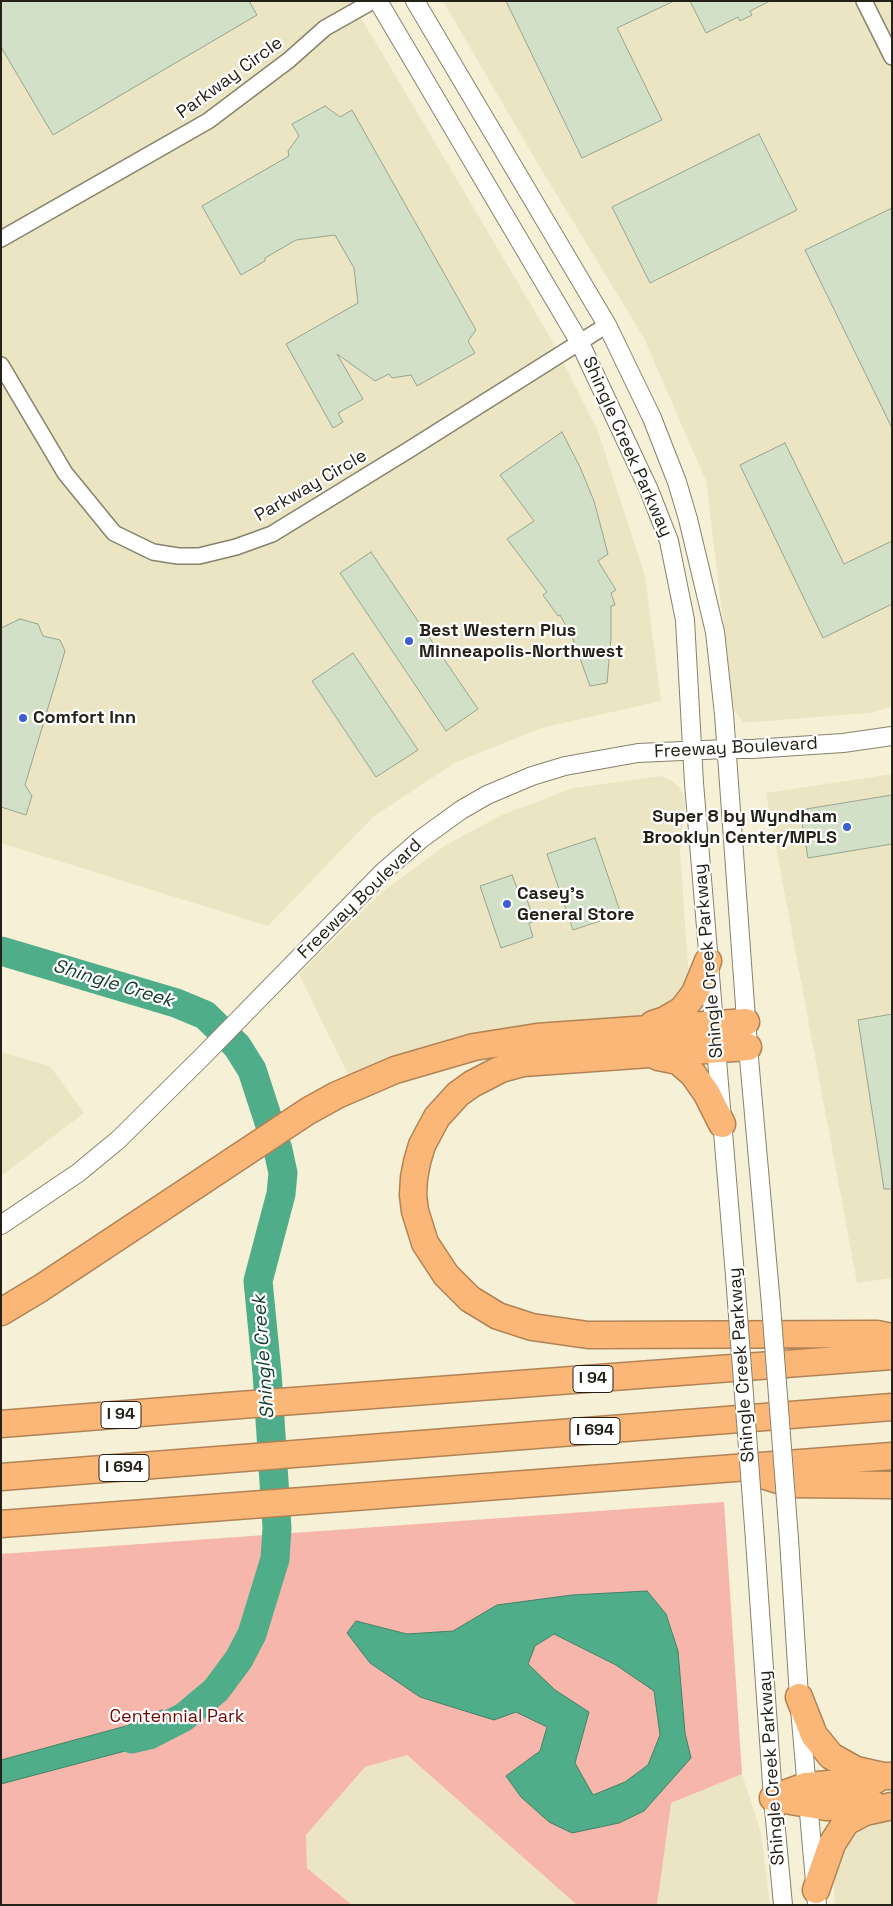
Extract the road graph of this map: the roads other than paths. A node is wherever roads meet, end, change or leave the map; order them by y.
1 (373, 1) edge
2 (378, 1) edge
3 (415, 1) edge
4 (864, 1) edge
5 (892, 57) edge
6 (1, 239) edge
7 (607, 325) junction
8 (580, 343) junction
9 (1, 364) edge
10 (892, 736) edge
11 (726, 749) junction
12 (692, 751) junction
13 (708, 961) junction
14 (747, 1035) junction
15 (715, 1037) junction
16 (636, 1042) junction
17 (722, 1124) junction
18 (1, 1225) edge
19 (1, 1312) edge
20 (892, 1337) edge
21 (892, 1356) edge
22 (892, 1408) edge
23 (1, 1424) edge
24 (892, 1456) edge
25 (739, 1468) junction
26 (1, 1477) edge
27 (892, 1485) edge
28 (1, 1524) edge
29 (799, 1697) junction
30 (892, 1777) edge
31 (807, 1796) junction
32 (773, 1798) junction
33 (892, 1804) edge
34 (816, 1897) edge
35 (782, 1905) edge

1 - 6 street, Parkway Circle
2 - 8 street, Shingle Creek Parkway
3 - 7 street, Shingle Creek Parkway
4 - 5 street
7 - 8 street, Parkway Circle
7 - 11 street, Shingle Creek Parkway
8 - 9 street, Parkway Circle
8 - 12 street, Shingle Creek Parkway
10 - 11 street, Freeway Boulevard
11 - 12 street, Freeway Boulevard
11 - 14 street, Shingle Creek Parkway
12 - 13 street, Shingle Creek Parkway
12 - 18 street, Freeway Boulevard
13 - 15 street, Shingle Creek Parkway
13 - 16 highway
14 - 15 highway
14 - 29 street, Shingle Creek Parkway, bridge
15 - 16 highway
15 - 17 street, Shingle Creek Parkway
16 - 17 highway
16 - 19 highway
16 - 20 highway
17 - 32 street, Shingle Creek Parkway, bridge
21 - 23 highway, I 94
22 - 26 highway, I 694
24 - 25 highway
25 - 27 highway
25 - 28 highway
29 - 30 highway
29 - 31 street, Shingle Creek Parkway
30 - 31 highway
31 - 32 highway
31 - 33 highway
31 - 34 street, Shingle Creek Parkway
32 - 35 street, Shingle Creek Parkway
33 - 34 highway

